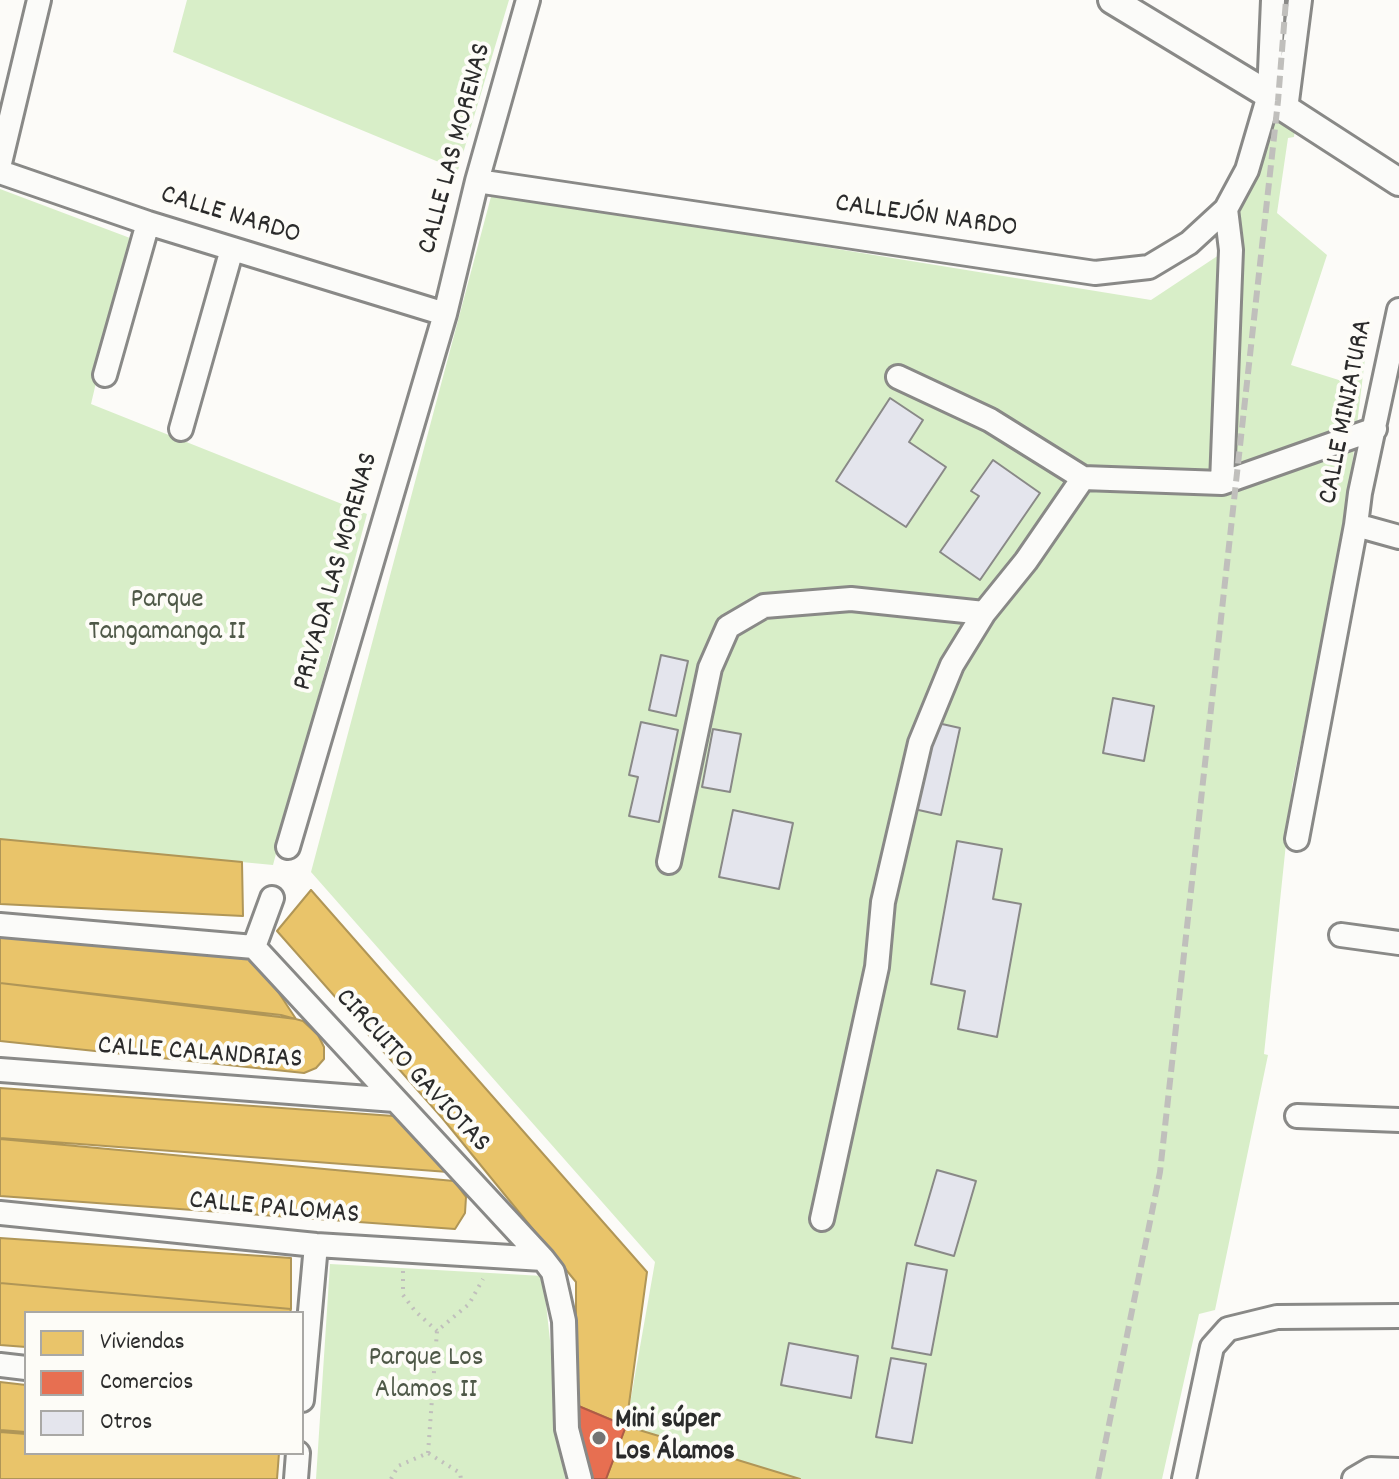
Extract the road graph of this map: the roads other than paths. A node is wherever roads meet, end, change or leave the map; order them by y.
1 (39, 0) edge
2 (528, 0) edge
3 (1112, 0) edge
4 (1273, 0) edge
5 (1300, 0) edge
6 (1278, 102) junction
7 (0, 163) edge
8 (0, 172) edge
9 (477, 181) junction
10 (1399, 182) edge
11 (1226, 209) junction
12 (148, 223) junction
13 (232, 249) junction
14 (1399, 310) edge
15 (445, 314) junction
16 (105, 375) dead end
17 (898, 377) dead end
18 (181, 429) dead end
19 (1375, 429) junction
20 (1083, 478) junction
21 (1222, 483) junction
22 (1356, 525) junction
23 (1399, 537) edge
24 (984, 613) junction
25 (1297, 839) dead end
26 (288, 847) dead end
27 (669, 862) dead end
28 (272, 898) dead end
29 (0, 925) edge
30 (1341, 935) dead end
31 (1399, 943) edge
32 (254, 947) junction
33 (0, 1070) edge
34 (395, 1100) junction
35 (1297, 1116) dead end
36 (1399, 1120) edge
37 (0, 1213) edge
38 (822, 1219) dead end
39 (316, 1245) junction
40 (543, 1259) junction
41 (1399, 1316) edge
42 (0, 1365) edge
43 (24, 1368) edge
44 (304, 1375) edge
45 (298, 1455) edge
46 (1399, 1470) edge
47 (296, 1479) edge
48 (580, 1479) edge
49 (1184, 1479) edge
50 (1354, 1479) edge

1 - 7 street
2 - 9 street, CALLE LAS MORENAS
3 - 6 street
4 - 6 street
5 - 6 street
6 - 10 street
6 - 11 street, CALLEJÓN NARDO
8 - 12 street, CALLE NARDO
9 - 11 street, CALLEJÓN NARDO
9 - 15 street, CALLE LAS MORENAS
11 - 21 street
12 - 13 street, CALLE NARDO
12 - 16 street
13 - 15 street, CALLE NARDO
13 - 18 street
14 - 19 street, CALLE MINIATURA
15 - 26 street, PRIVADA LAS MORENAS
17 - 20 street
19 - 21 street
19 - 22 street, CALLE MINIATURA
20 - 21 street
20 - 24 street
22 - 23 street
22 - 25 street, CALLE MINIATURA
24 - 27 street
24 - 38 street
28 - 32 street
29 - 32 street
30 - 31 street
32 - 34 street, CIRCUITO GAVIOTAS
33 - 34 street, CALLE CALANDRIAS
34 - 40 street, CIRCUITO GAVIOTAS
35 - 36 street
37 - 39 street, CALLE PALOMAS
39 - 40 street, CALLE PALOMAS
39 - 44 street
40 - 48 street, CIRCUITO GAVIOTAS
41 - 49 street
42 - 43 street
45 - 47 street
46 - 50 street

